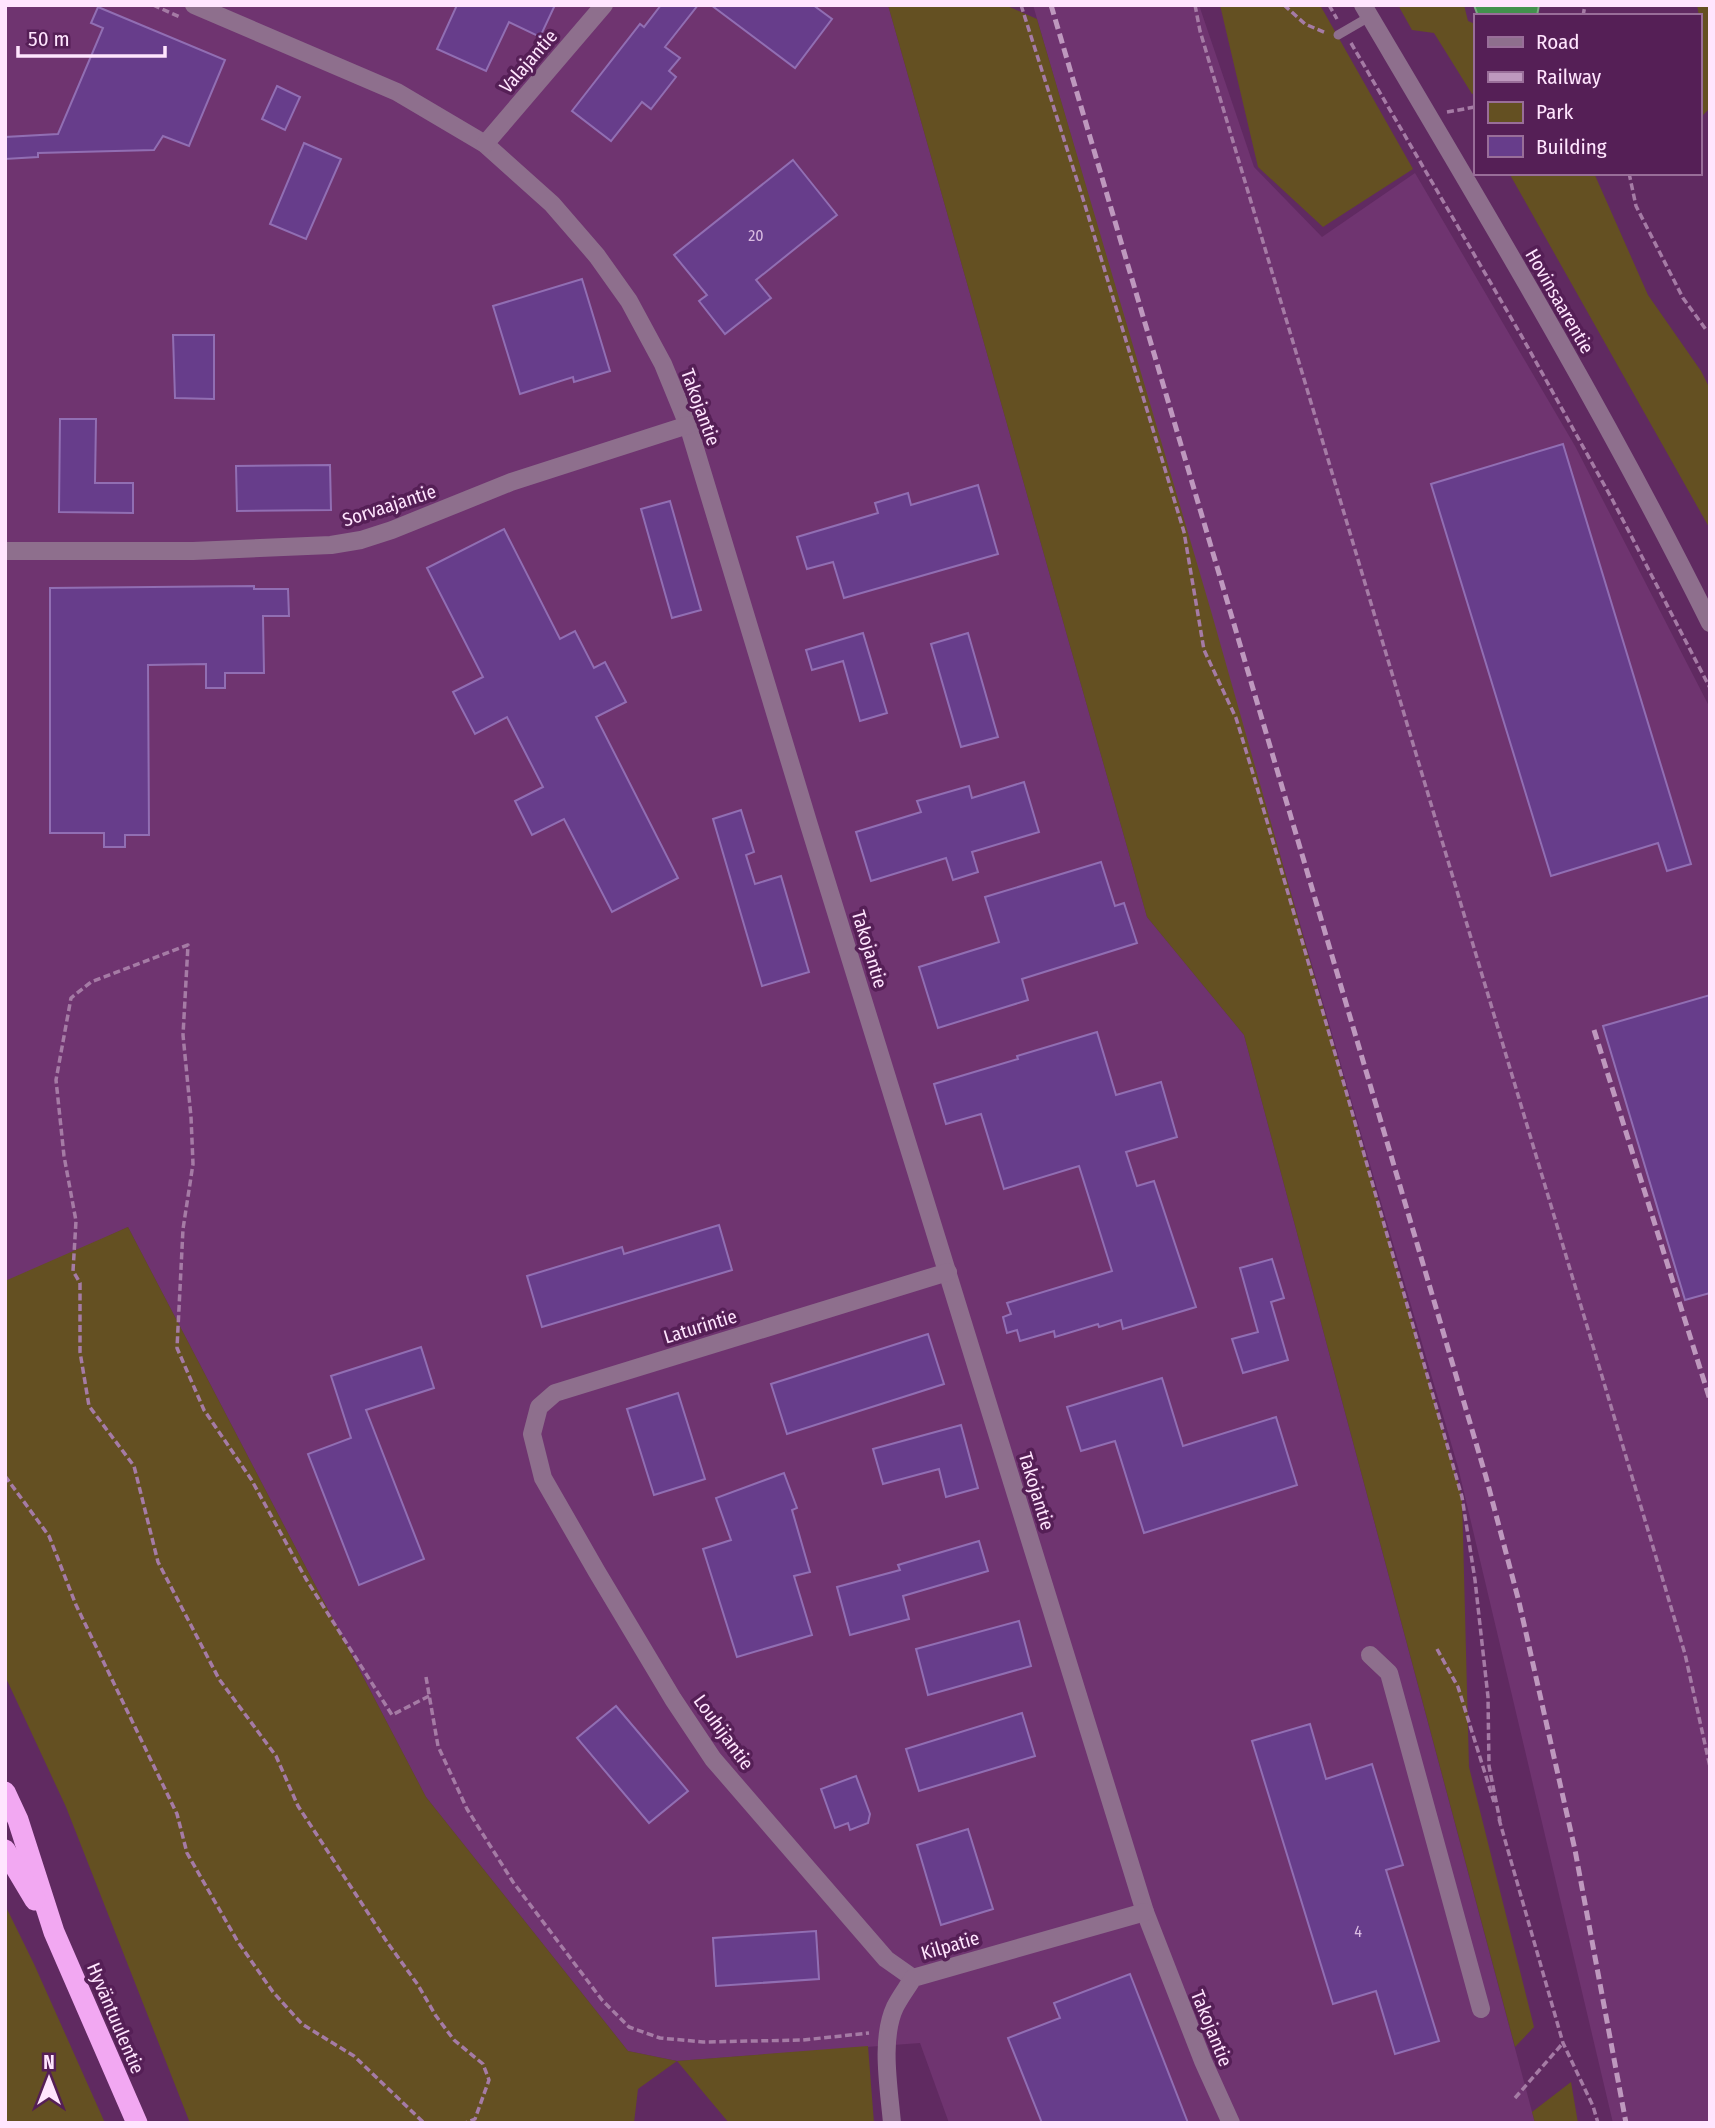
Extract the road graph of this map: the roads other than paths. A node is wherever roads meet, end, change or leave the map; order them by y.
1 (604, 5) edge
2 (1366, 11) edge
3 (191, 13) edge
4 (1341, 33) road end
5 (485, 144) junction
6 (688, 425) junction
7 (5, 551) edge
8 (1710, 623) edge
9 (948, 1272) junction
10 (544, 1479) joint
11 (1370, 1655) dead end
12 (5, 1792) edge
13 (5, 1850) edge
14 (1145, 1912) junction
15 (54, 1932) junction
16 (913, 1978) junction
17 (1481, 2009) dead end
18 (137, 2123) edge
19 (892, 2123) edge
20 (1231, 2123) edge

1 - 5 street, Valajantie
2 - 4 lane
2 - 8 street, Hovinsaarentie
3 - 5 street, Takojantie
5 - 6 street, Takojantie
6 - 7 street, Sorvaajantie
6 - 9 street, Takojantie
9 - 10 street, Laturintie
9 - 14 street, Takojantie
10 - 16 street, Louhijantie
11 - 17 street
12 - 15 highway, Hyväntuulentie
13 - 15 highway, Hyväntuulentie
14 - 16 street, Kilpatie
14 - 20 street, Takojantie
15 - 18 highway, Hyväntuulentie
16 - 19 street, Kilpatie

